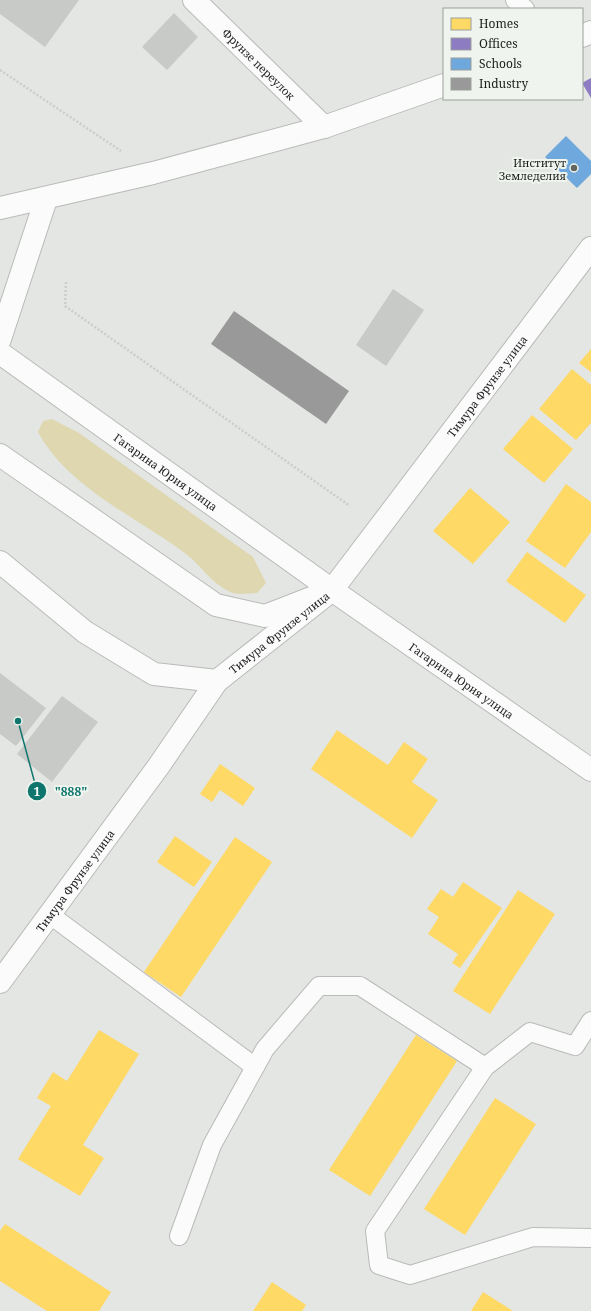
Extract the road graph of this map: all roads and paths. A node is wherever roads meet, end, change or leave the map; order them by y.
1 (194, 0) edge
2 (515, 0) edge
3 (524, 8) edge
4 (0, 70) edge
5 (443, 85) edge
6 (324, 128) junction
7 (154, 173) junction
8 (46, 199) junction
9 (0, 208) edge
10 (591, 248) edge
11 (66, 282) dead end
12 (0, 339) edge
13 (0, 353) edge
14 (0, 455) edge
15 (350, 506) dead end
16 (0, 562) edge
17 (332, 590) junction
18 (217, 681) junction
19 (591, 770) edge
20 (49, 914) junction
21 (0, 982) edge
22 (591, 1021) edge
23 (255, 1067) junction
24 (485, 1067) junction
25 (179, 1236) dead end
26 (591, 1238) edge

1 - 6 street, Фрунзе переулок
2 - 3 lane
4 - 7 path
5 - 6 street
6 - 7 street
7 - 8 street
8 - 9 street
8 - 12 street
10 - 17 street, Тимура Фрунзе улица
11 - 15 path
13 - 17 street, Гагарина Юрия улица
14 - 17 street
16 - 18 street
17 - 18 street, Тимура Фрунзе улица
17 - 19 street, Гагарина Юрия улица
18 - 20 street, Тимура Фрунзе улица
20 - 21 street, Тимура Фрунзе улица
20 - 23 lane
22 - 24 lane
23 - 24 lane
23 - 25 lane
24 - 26 lane

